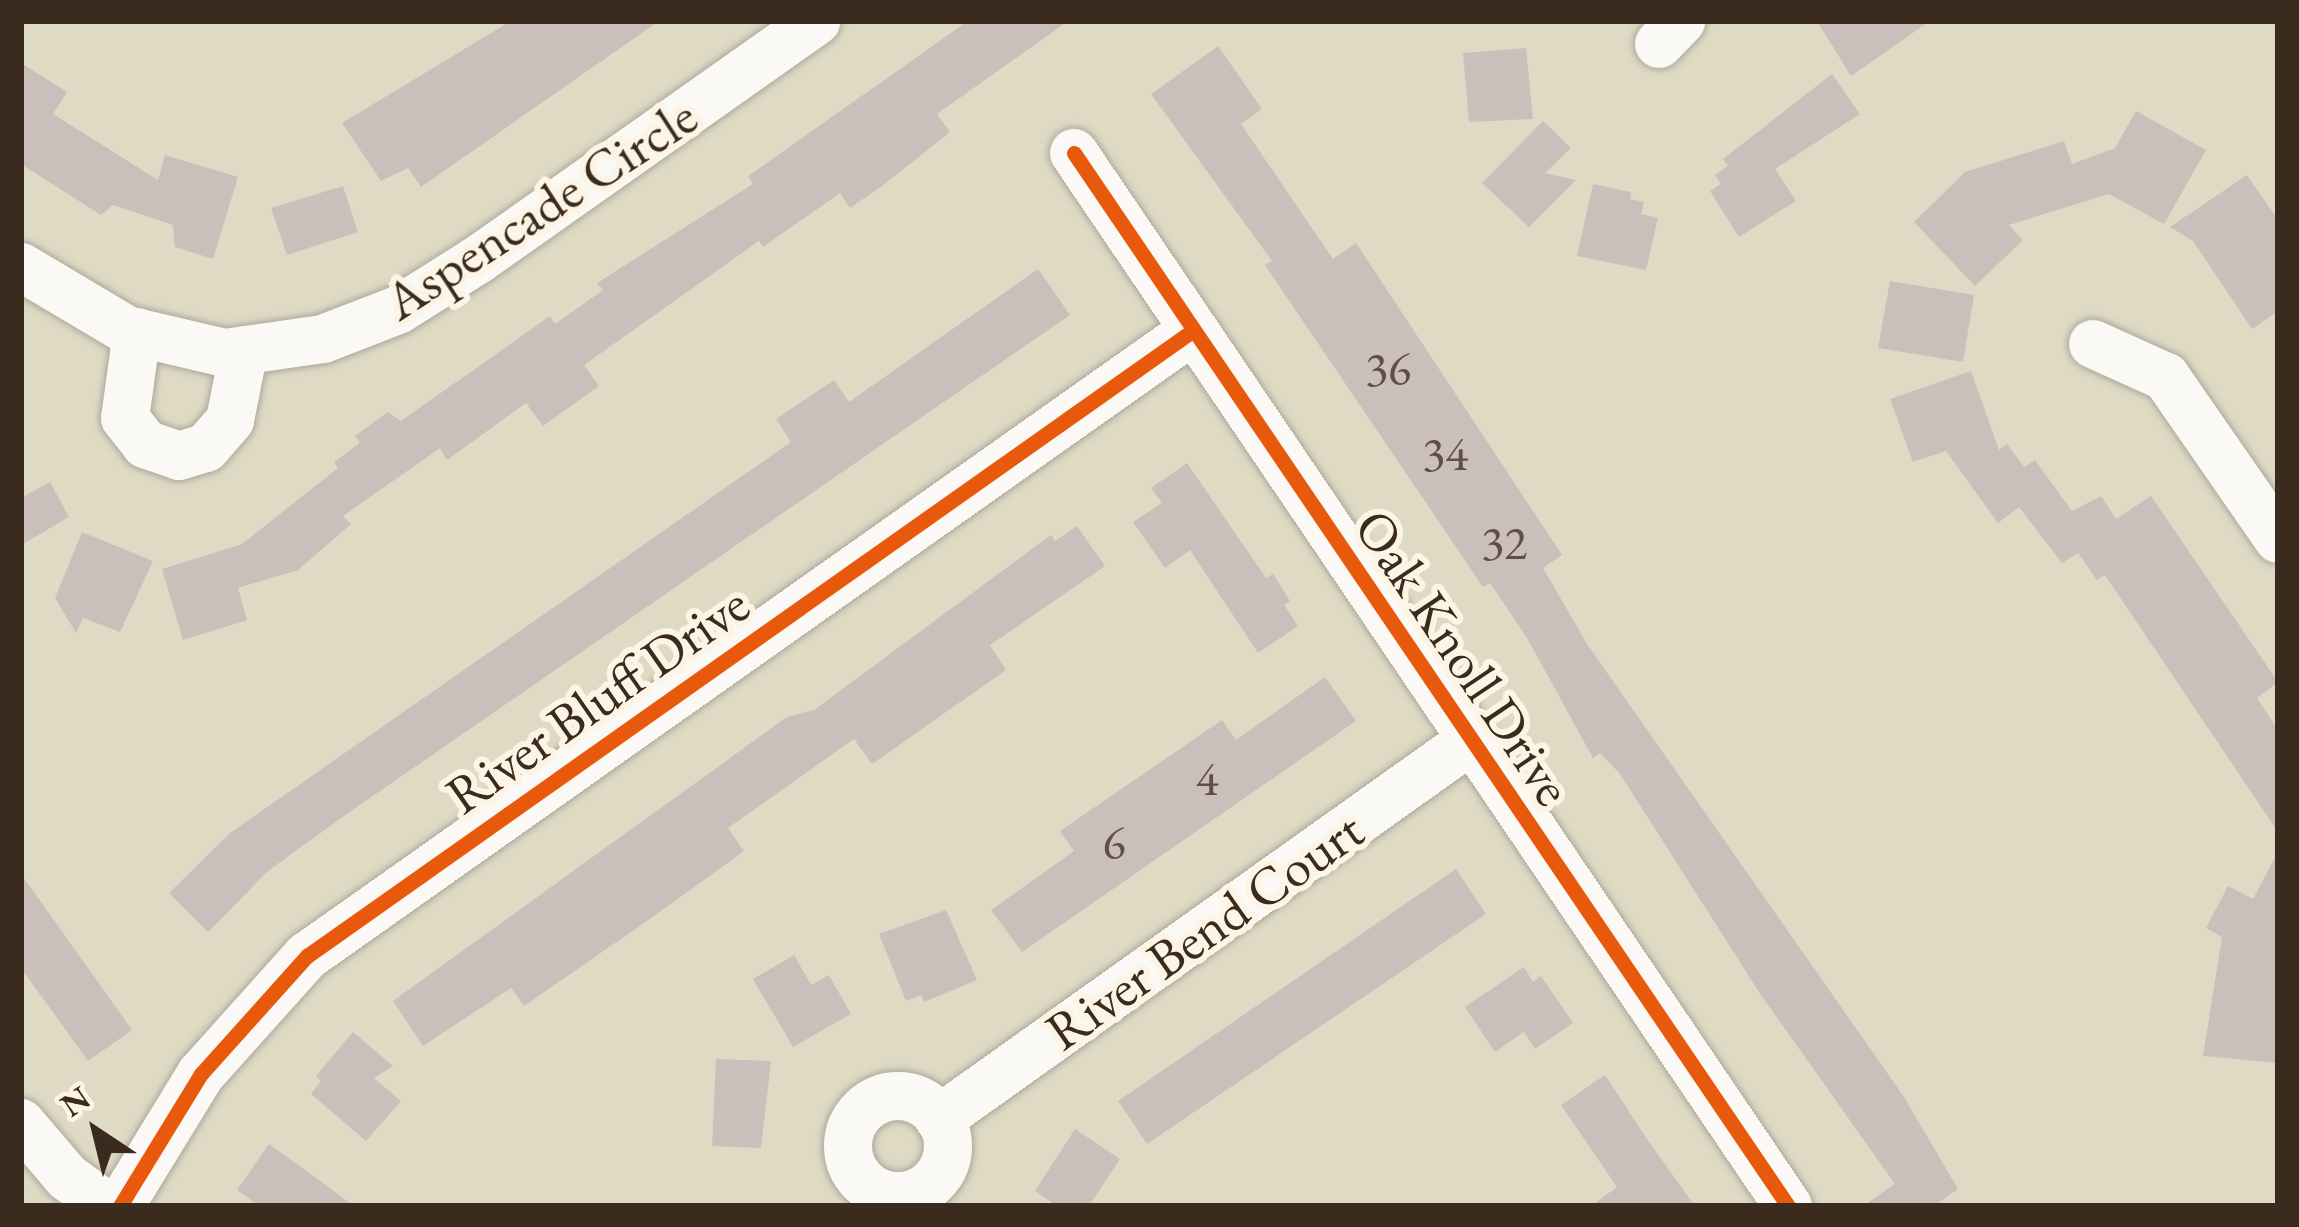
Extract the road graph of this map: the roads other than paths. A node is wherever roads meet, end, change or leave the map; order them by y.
1 (817, 21) edge
2 (1074, 153) dead end
3 (21, 267) edge
4 (137, 332) junction
5 (1192, 332) junction
6 (2093, 344) dead end
7 (244, 350) junction
8 (2278, 539) edge
9 (1469, 741) junction
10 (939, 1119) dead end
11 (21, 1123) edge
12 (107, 1206) edge
13 (120, 1206) edge
14 (1788, 1206) edge

1 - 7 street, Aspencade Circle
2 - 5 street, Oak Knoll Drive
3 - 4 street, Aspencade Circle
4 - 7 street, Aspencade Circle
4 - 7 street
5 - 9 street, Oak Knoll Drive
5 - 13 street, River Bluff Drive
6 - 8 street
9 - 10 street, River Bend Court
9 - 14 street, Oak Knoll Drive
11 - 12 street

